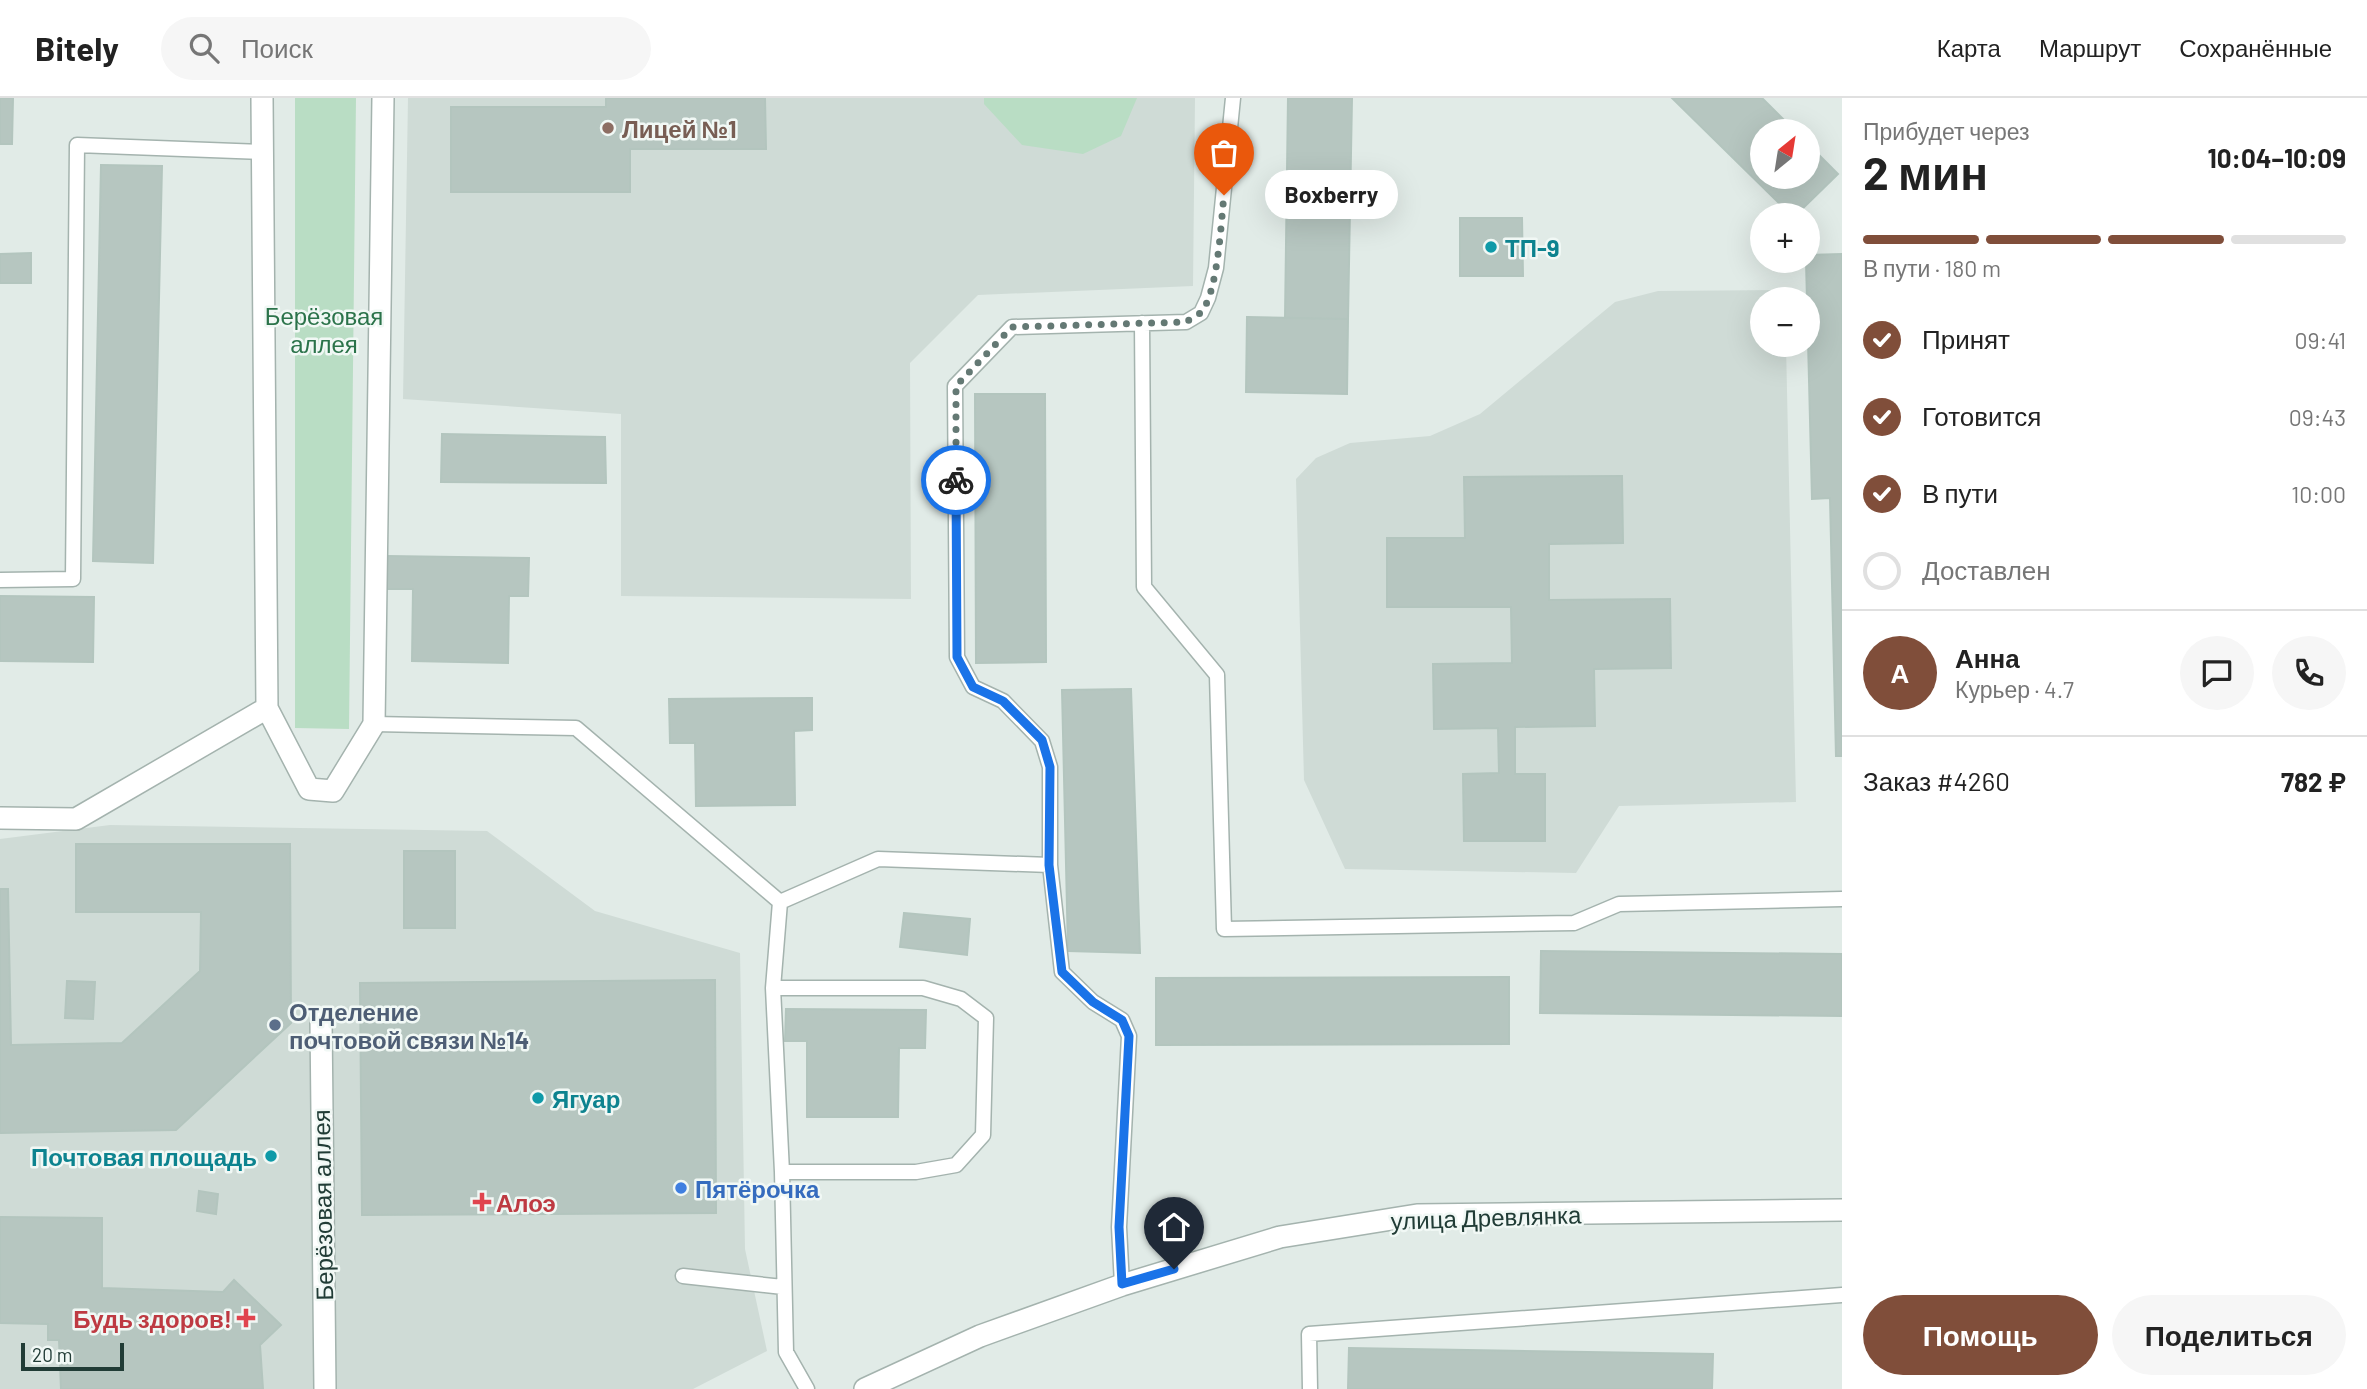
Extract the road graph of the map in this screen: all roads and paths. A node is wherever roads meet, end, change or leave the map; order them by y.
1 (262, 98) edge
2 (383, 98) edge
3 (1233, 98) edge
4 (262, 152) junction
5 (1142, 323) junction
6 (0, 580) edge
7 (267, 708) junction
8 (374, 724) junction
9 (0, 818) edge
10 (1049, 865) junction
11 (1842, 899) edge
12 (780, 902) junction
13 (773, 988) junction
14 (321, 1021) dead end
15 (782, 1172) junction
16 (1842, 1210) edge
17 (684, 1276) dead end
18 (1122, 1284) junction
19 (783, 1287) junction
20 (1842, 1295) edge
21 (325, 1389) edge
22 (807, 1389) edge
23 (865, 1389) edge
24 (1310, 1389) edge

1 - 4 street
2 - 8 street
3 - 5 lane
4 - 6 lane
4 - 7 street
5 - 10 lane
5 - 11 lane
7 - 8 street
7 - 9 street
8 - 12 lane
10 - 12 lane
10 - 18 lane
12 - 13 lane
13 - 15 lane
13 - 15 lane
14 - 21 street, Берёзовая аллея
15 - 19 lane
16 - 18 street, улица Древлянка
17 - 19 lane
18 - 23 street, улица Древлянка
19 - 22 lane
20 - 24 lane

